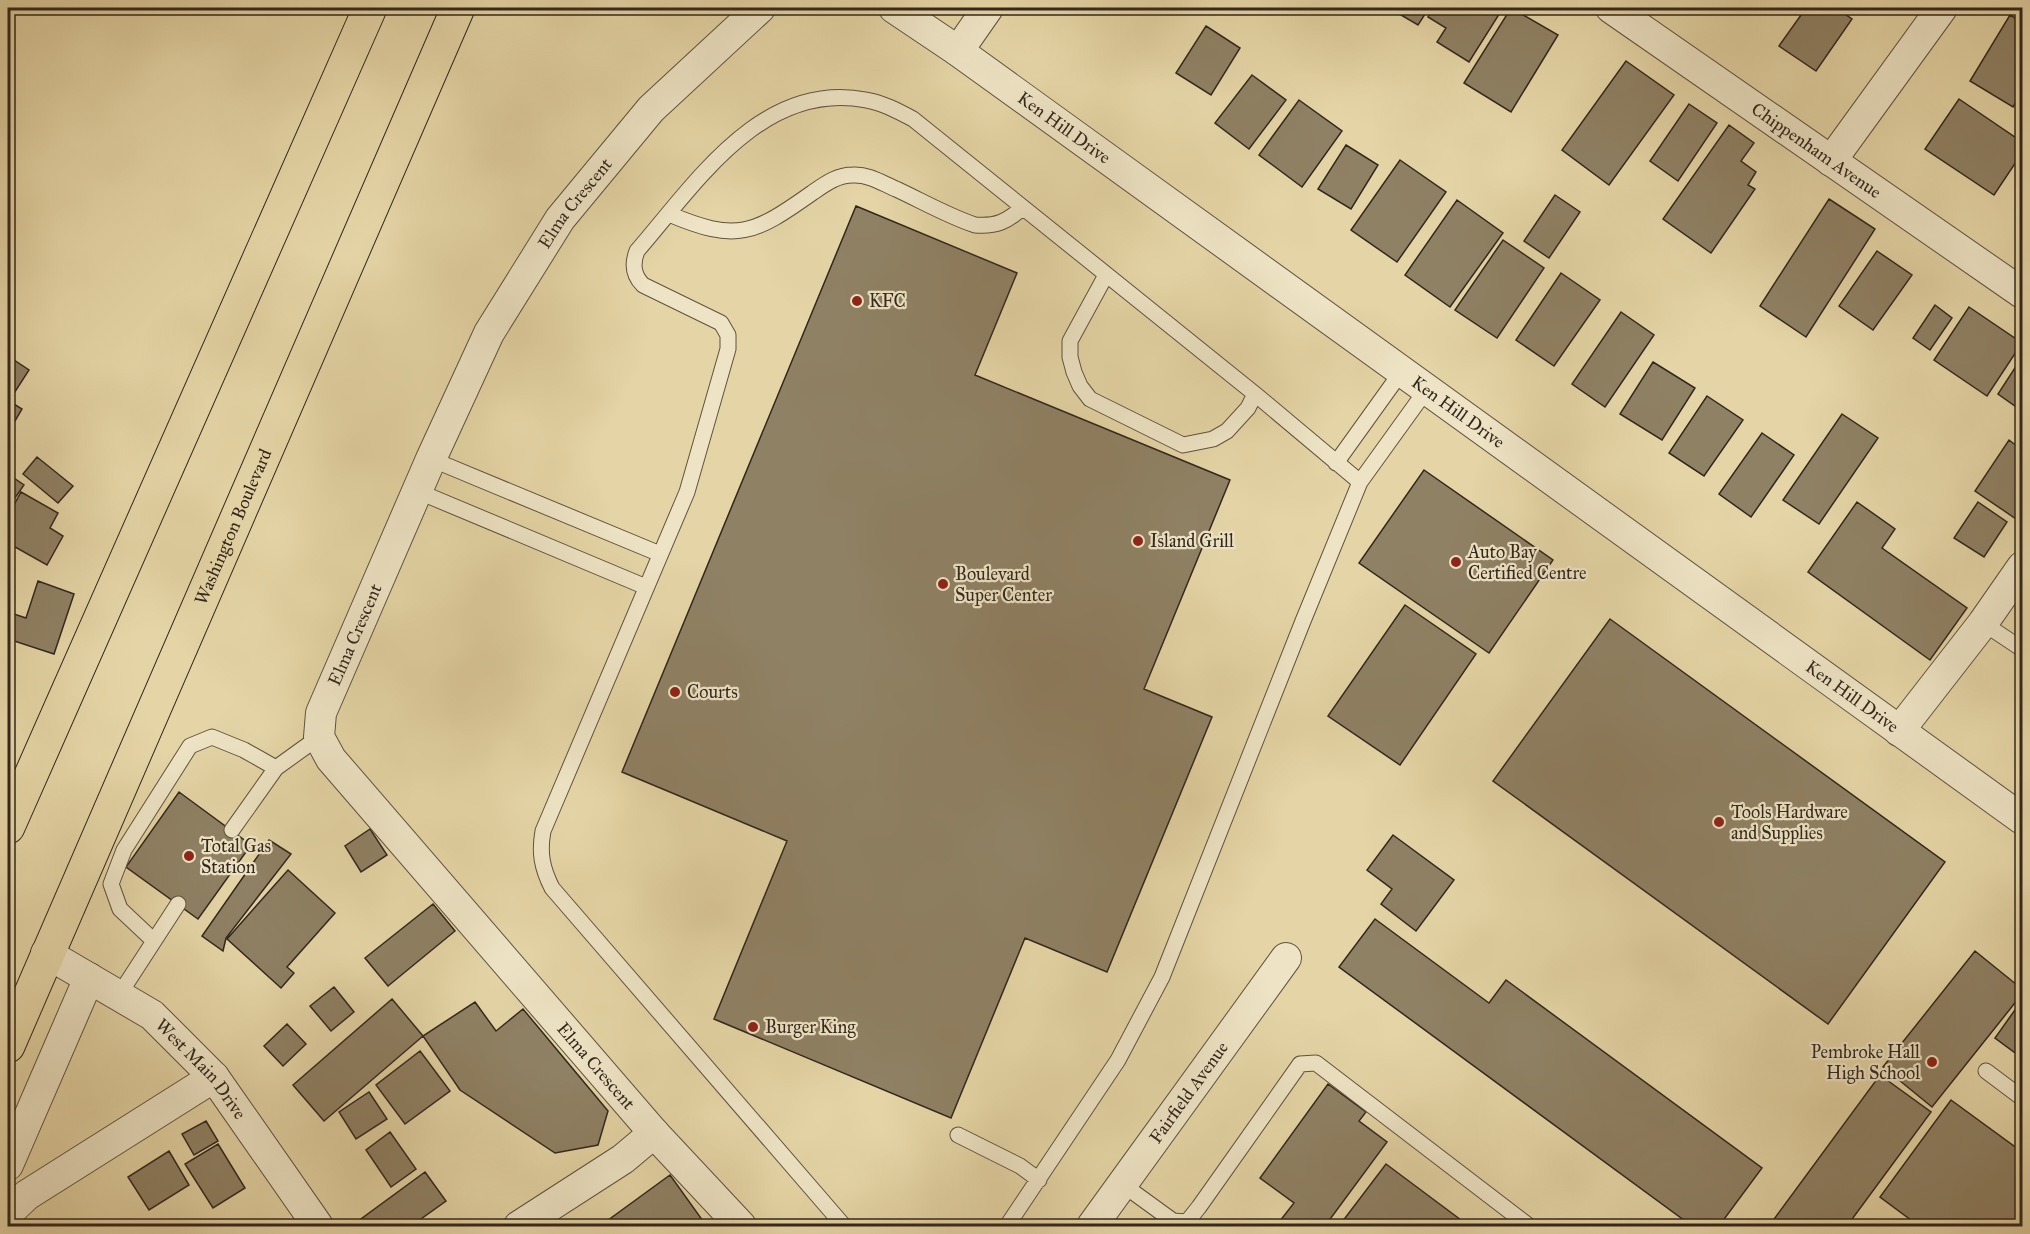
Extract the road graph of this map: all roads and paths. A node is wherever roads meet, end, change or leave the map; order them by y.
1 (370, 8) edge
2 (458, 8) edge
3 (760, 8) edge
4 (894, 8) edge
5 (988, 8) edge
6 (1611, 8) edge
7 (1942, 8) edge
8 (958, 51) junction
9 (1830, 161) junction
10 (1022, 207) junction
11 (669, 214) junction
12 (1106, 274) junction
13 (2022, 294) edge
14 (1402, 371) junction
15 (1427, 389) junction
16 (1255, 394) junction
17 (432, 459) junction
18 (1336, 463) junction
19 (1360, 482) junction
20 (417, 491) junction
21 (660, 554) junction
22 (2022, 567) edge
23 (646, 587) junction
24 (1983, 623) junction
25 (2022, 650) edge
26 (1899, 731) junction
27 (319, 737) junction
28 (276, 768) junction
29 (2022, 819) edge
30 (8, 827) edge
31 (232, 830) dead end
32 (178, 904) dead end
33 (154, 941) junction
34 (46, 953) junction
35 (1286, 958) dead end
36 (89, 978) junction
37 (119, 995) junction
38 (8, 1046) edge
39 (1986, 1071) dead end
40 (214, 1077) junction
41 (2022, 1098) edge
42 (654, 1133) junction
43 (958, 1135) dead end
44 (8, 1165) edge
45 (1039, 1180) junction
46 (1122, 1184) junction
47 (8, 1213) edge
48 (1093, 1226) edge
49 (318, 1227) edge
50 (519, 1227) edge
51 (741, 1227) edge
52 (844, 1227) edge
53 (1007, 1227) edge
54 (1529, 1227) edge

1 - 30 highway
2 - 34 highway, Washington Boulevard
3 - 17 street, Elma Crescent
4 - 8 street, Ken Hill Drive
5 - 8 street
6 - 9 street, Chippenham Avenue
7 - 9 street
8 - 14 street, Ken Hill Drive
9 - 13 street, Chippenham Avenue
10 - 11 lane
10 - 11 lane
10 - 12 lane
11 - 21 lane
12 - 16 lane
12 - 16 lane
14 - 15 street, Ken Hill Drive
14 - 18 lane
15 - 19 lane
15 - 26 street, Ken Hill Drive
16 - 18 lane
17 - 20 street, Elma Crescent
17 - 21 lane
18 - 19 lane
19 - 45 lane
20 - 23 lane
20 - 27 street, Elma Crescent
21 - 23 lane
22 - 24 street
23 - 52 lane
24 - 25 lane
24 - 26 street
26 - 29 street, Ken Hill Drive
27 - 28 lane
27 - 42 street, Elma Crescent
28 - 31 lane
28 - 33 lane
32 - 33 lane
33 - 37 lane
34 - 36 street, West Main Drive
34 - 38 highway, Washington Boulevard
35 - 46 street, Fairfield Avenue
36 - 37 street, West Main Drive
36 - 44 street
37 - 40 street, West Main Drive
39 - 41 lane
40 - 47 street
40 - 49 street, West Main Drive
42 - 50 street
42 - 51 street, Elma Crescent
43 - 45 lane
45 - 53 lane
46 - 48 street, Fairfield Avenue
46 - 54 lane

